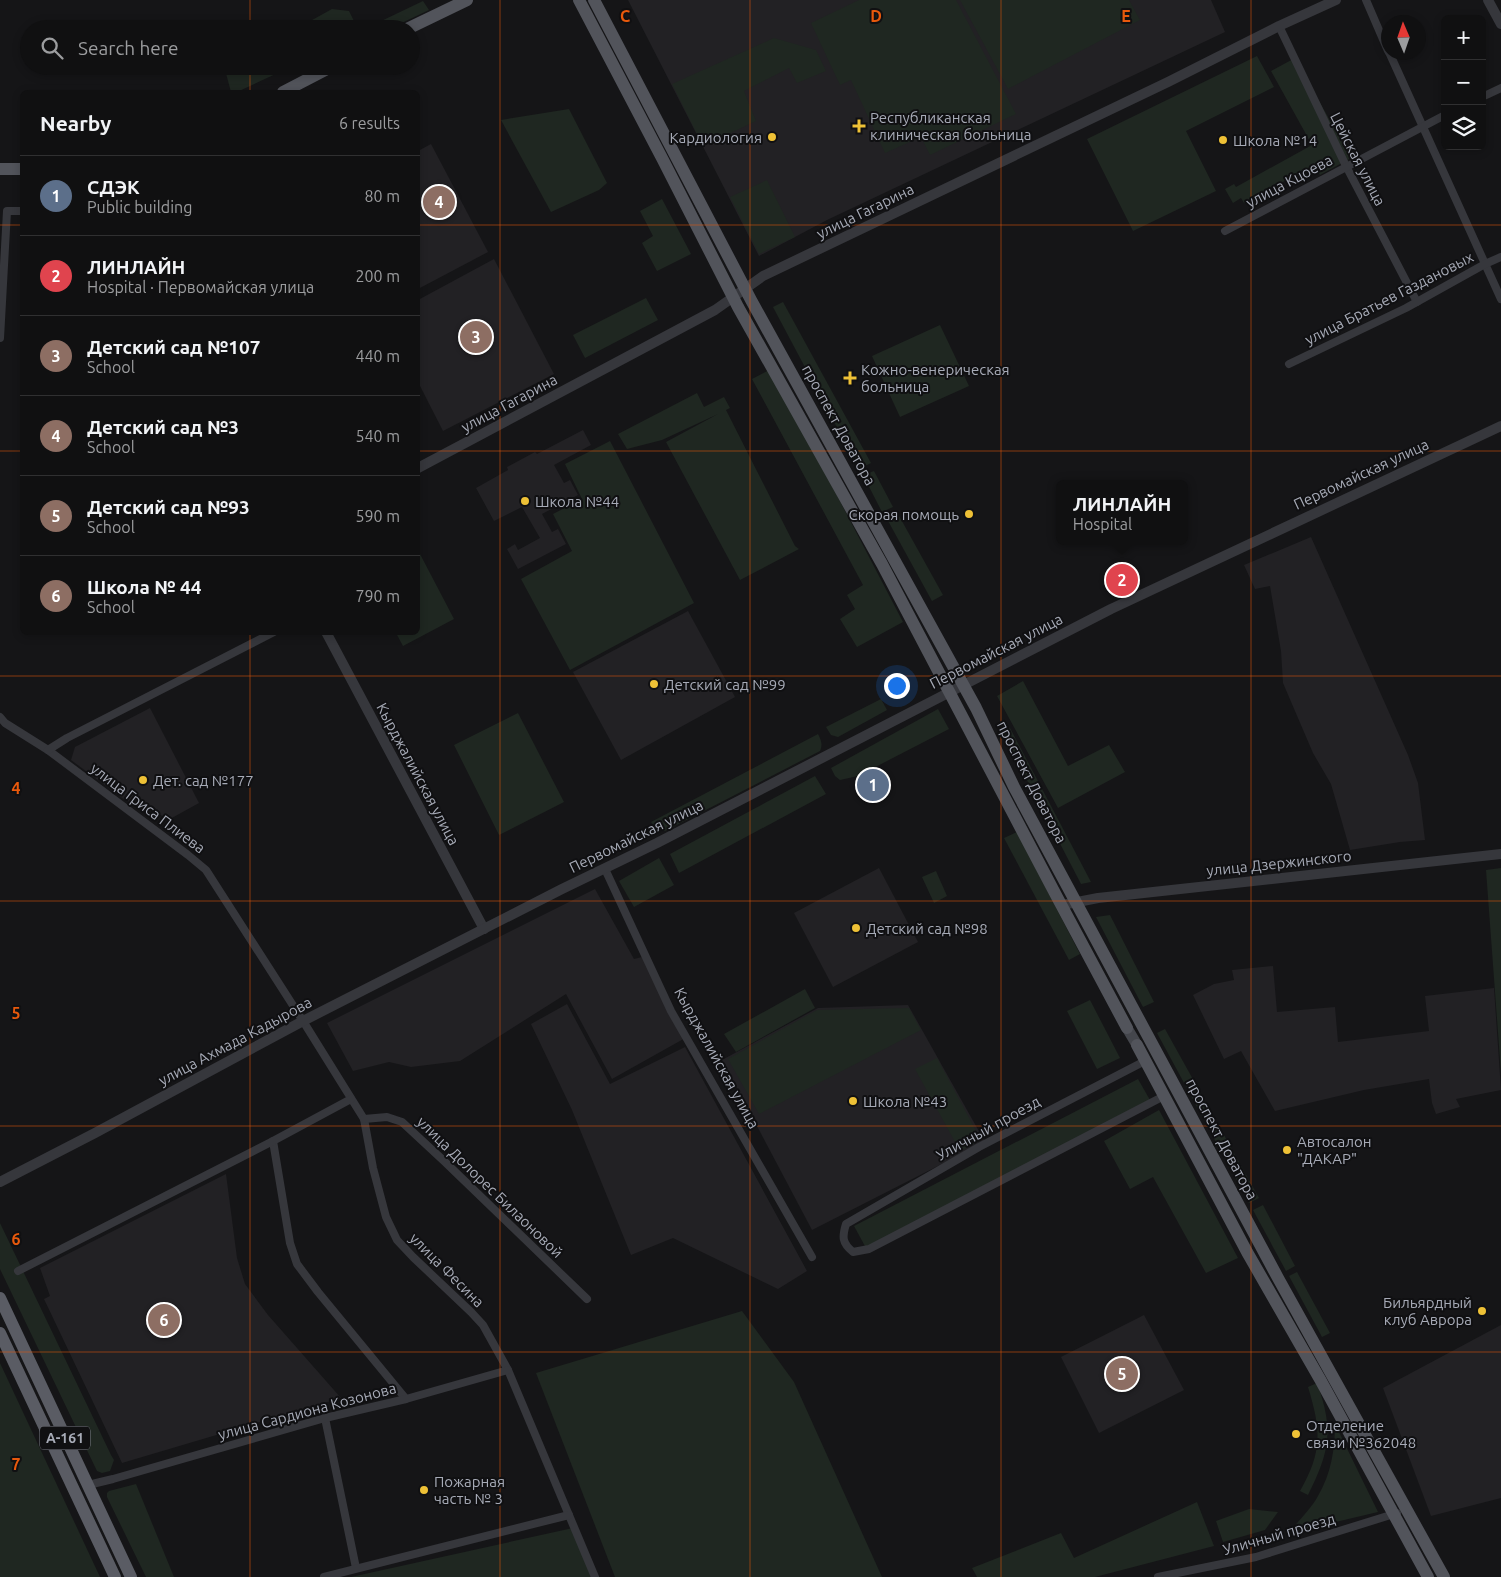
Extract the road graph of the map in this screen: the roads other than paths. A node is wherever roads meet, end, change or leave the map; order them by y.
1 (467, 0) edge
2 (579, 0) edge
3 (594, 0) edge
4 (1336, 0) edge
5 (1366, 0) edge
6 (1488, 0) edge
7 (420, 23) edge
8 (1501, 24) edge
9 (1279, 26) junction
10 (1381, 34) edge
11 (1393, 60) edge
12 (316, 75) edge
13 (1501, 88) edge
14 (287, 90) edge
15 (1486, 95) edge
16 (1441, 116) edge
17 (1422, 126) junction
18 (1346, 166) junction
19 (0, 169) edge
20 (20, 169) edge
21 (20, 210) edge
22 (1225, 231) dead end
23 (1501, 257) edge
24 (1485, 264) junction
25 (745, 289) junction
26 (733, 298) junction
27 (1501, 299) edge
28 (1417, 302) junction
29 (0, 338) edge
30 (1289, 364) dead end
31 (1501, 426) edge
32 (420, 467) edge
33 (268, 635) edge
34 (328, 635) edge
35 (964, 685) junction
36 (950, 692) junction
37 (2, 721) edge
38 (48, 750) junction
39 (1501, 854) edge
40 (604, 869) junction
41 (1076, 902) junction
42 (1062, 905) junction
43 (484, 929) junction
44 (303, 1021) junction
45 (1127, 1028) joint
46 (1136, 1045) joint
47 (1144, 1061) junction
48 (1164, 1096) junction
49 (351, 1099) junction
50 (364, 1119) junction
51 (273, 1141) junction
52 (0, 1182) edge
53 (812, 1257) dead end
54 (18, 1271) dead end
55 (0, 1298) edge
56 (587, 1299) dead end
57 (0, 1333) edge
58 (508, 1370) junction
59 (406, 1399) junction
60 (325, 1418) junction
61 (88, 1485) junction
62 (1405, 1510) junction
63 (570, 1515) junction
64 (1393, 1515) junction
65 (356, 1568) junction
66 (115, 1577) edge
67 (131, 1577) edge
68 (324, 1577) edge
69 (595, 1577) edge
70 (1158, 1577) edge
71 (1428, 1577) edge
72 (1444, 1577) edge

1 - 7 main road
2 - 26 main road, проспект Доватора
3 - 25 main road, проспект Доватора
4 - 9 street, улица Гагарина
5 - 10 street
6 - 8 street
9 - 18 street, Цейская улица
9 - 25 street, улица Гагарина
11 - 17 street
12 - 14 main road
13 - 15 street
16 - 17 street, улица Кцоева
17 - 18 street, улица Кцоева
17 - 24 street
18 - 22 street, улица Кцоева
18 - 28 street, Цейская улица
19 - 20 main road
21 - 29 street
23 - 24 street, улица Братьев Газдановых
24 - 27 street
24 - 28 street, улица Братьев Газдановых
25 - 26 street, улица Гагарина
25 - 35 main road, проспект Доватора
26 - 32 street, улица Гагарина
26 - 36 main road, проспект Доватора
28 - 30 street, улица Братьев Газдановых
31 - 35 street, Первомайская улица
33 - 38 street
34 - 43 street, Кырджалийская улица
35 - 36 street, Первомайская улица
35 - 41 main road, проспект Доватора
36 - 40 street, Первомайская улица
36 - 42 main road, проспект Доватора
37 - 38 street, улица Гриса Плиева
38 - 44 street, улица Гриса Плиева
39 - 41 street, улица Дзержинского
40 - 43 street, Первомайская улица
40 - 53 street, Кырджалийская улица
41 - 42 street, улица Дзержинского
41 - 62 main road, проспект Доватора
42 - 45 main road, проспект Доватора
43 - 44 street, улица Ахмада Кадырова
44 - 49 street, улица Гриса Плиева
44 - 52 street, улица Ахмада Кадырова
45 - 46 main road, проспект Доватора
46 - 47 main road, проспект Доватора
47 - 48 main road, проспект Доватора
47 - 48 street, Уличный проезд
48 - 64 main road, проспект Доватора
49 - 50 street, улица Фесина
49 - 51 street
50 - 56 street, улица Долорес Билаоновой
50 - 58 street, улица Фесина
51 - 54 street
51 - 59 street
55 - 61 highway, А-161
57 - 66 highway, А-161
58 - 59 street, улица Сардиона Козонова
58 - 63 street, улица Фесина
59 - 60 street, улица Сардиона Козонова
60 - 61 street, улица Сардиона Козонова
60 - 65 street
61 - 67 highway, А-161
62 - 64 street, Уличный проезд
62 - 72 main road, проспект Доватора
63 - 65 street
63 - 69 street, улица Фесина
64 - 70 street, Уличный проезд
64 - 71 main road, проспект Доватора
65 - 68 street

